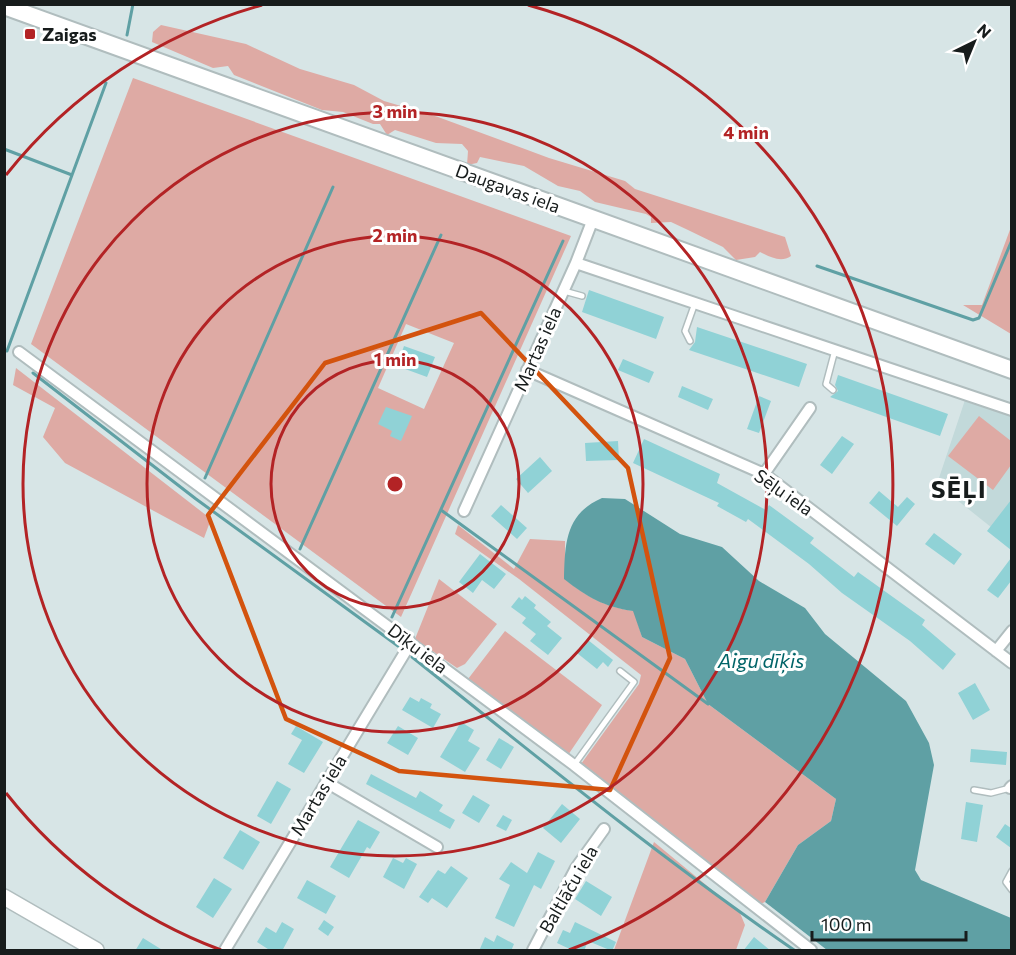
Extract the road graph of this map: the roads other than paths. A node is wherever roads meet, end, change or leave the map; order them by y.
1 (4, 6) edge
2 (593, 219) junction
3 (576, 263) junction
4 (564, 291) junction
5 (582, 296) dead end
6 (695, 303) junction
7 (690, 341) dead end
8 (835, 350) junction
9 (19, 352) dead end
10 (527, 370) junction
11 (1011, 370) edge
12 (833, 390) dead end
13 (810, 408) dead end
14 (1011, 410) edge
15 (764, 474) junction
16 (464, 511) dead end
17 (1011, 631) edge
18 (409, 640) junction
19 (996, 651) junction
20 (1011, 663) edge
21 (620, 671) dead end
22 (574, 765) junction
23 (326, 782) junction
24 (1011, 787) edge
25 (974, 790) dead end
26 (604, 830) dead end
27 (437, 847) dead end
28 (1011, 871) edge
29 (1011, 890) edge
30 (4, 897) edge
31 (96, 951) edge
32 (225, 951) edge
33 (533, 951) edge
34 (811, 951) edge

1 - 2 main road, Daugavas iela
2 - 3 street, Martas iela
2 - 11 main road, Daugavas iela
3 - 4 street, Martas iela
3 - 6 street
4 - 5 lane
4 - 10 street, Martas iela
6 - 7 lane
6 - 8 street
8 - 12 lane
8 - 14 street
9 - 18 street, Dīķu iela
10 - 15 street, Sēļu iela
10 - 16 street, Martas iela
13 - 15 street
15 - 19 street, Sēļu iela
17 - 19 street
18 - 22 street, Dīķu iela
18 - 23 street, Martas iela
19 - 20 street, Sēļu iela
21 - 22 lane
22 - 34 street, Dīķu iela
23 - 27 street
23 - 32 street, Martas iela
24 - 25 lane
26 - 33 street, Baltlāču iela
28 - 29 lane
30 - 31 street

